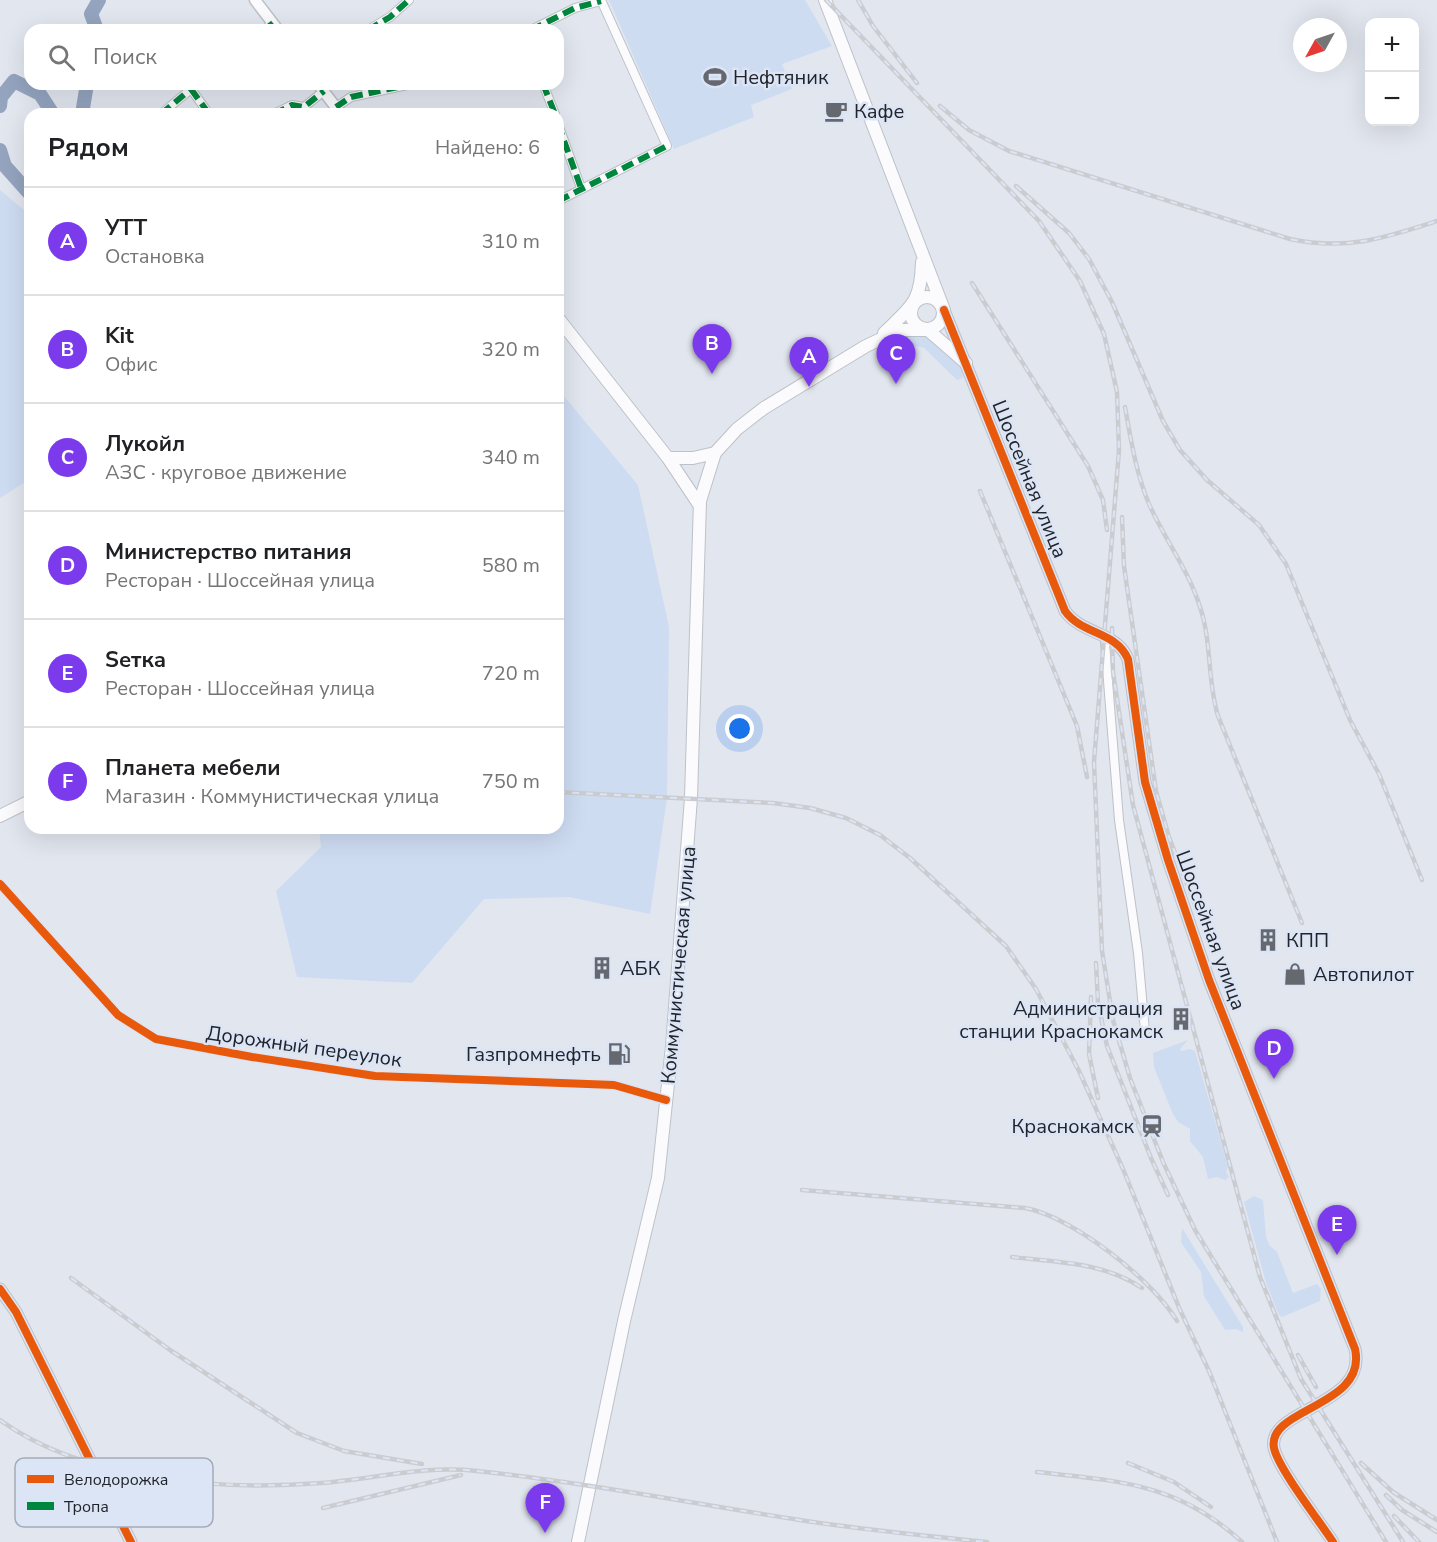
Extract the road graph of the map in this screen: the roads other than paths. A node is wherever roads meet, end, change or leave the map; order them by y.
1 (255, 0) edge
2 (409, 0) edge
3 (825, 0) edge
4 (601, 1) edge
5 (269, 24) edge
6 (378, 24) edge
7 (543, 24) edge
8 (189, 90) edge
9 (196, 90) edge
10 (319, 90) edge
11 (323, 90) edge
12 (384, 90) edge
13 (545, 90) edge
14 (168, 108) edge
15 (206, 108) edge
16 (286, 108) edge
17 (337, 108) edge
18 (342, 108) edge
19 (553, 108) edge
20 (564, 141) edge
21 (581, 188) junction
22 (564, 198) edge
23 (922, 255) junction
24 (914, 303) junction
25 (944, 310) junction
26 (564, 326) edge
27 (928, 330) junction
28 (879, 338) junction
29 (966, 363) junction
30 (715, 453) junction
31 (668, 458) junction
32 (693, 458) junction
33 (707, 478) junction
34 (682, 480) junction
35 (700, 506) junction
36 (1105, 643) dead end
37 (24, 804) edge
38 (0, 816) edge
39 (0, 884) edge
40 (1145, 1031) dead end
41 (666, 1100) junction
42 (0, 1290) edge
43 (89, 1458) edge
44 (124, 1527) edge
45 (131, 1542) edge
46 (578, 1542) edge
47 (1333, 1542) edge

1 - 5 street
2 - 6 street
3 - 23 main road, Шоссейная улица
4 - 7 street
4 - 21 street
8 - 14 street
9 - 15 street
10 - 16 street
11 - 17 street
12 - 18 street
13 - 19 street
20 - 21 street
21 - 22 street
23 - 24 main road
23 - 25 main road, Шоссейная улица
24 - 25 main road
24 - 27 main road
24 - 28 main road
25 - 27 main road
25 - 29 street, Шоссейная улица
26 - 31 main road
27 - 28 main road
27 - 29 main road
28 - 30 main road
29 - 47 street, Шоссейная улица
30 - 32 main road
30 - 33 main road, Коммунистическая улица
31 - 32 main road
31 - 34 main road
32 - 33 main road
32 - 34 main road
33 - 34 main road
33 - 35 main road, Коммунистическая улица
34 - 35 main road
35 - 41 main road, Коммунистическая улица
36 - 40 street
37 - 38 main road
39 - 41 street, Дорожный переулок
41 - 46 main road, Коммунистическая улица
42 - 43 street
44 - 45 street

